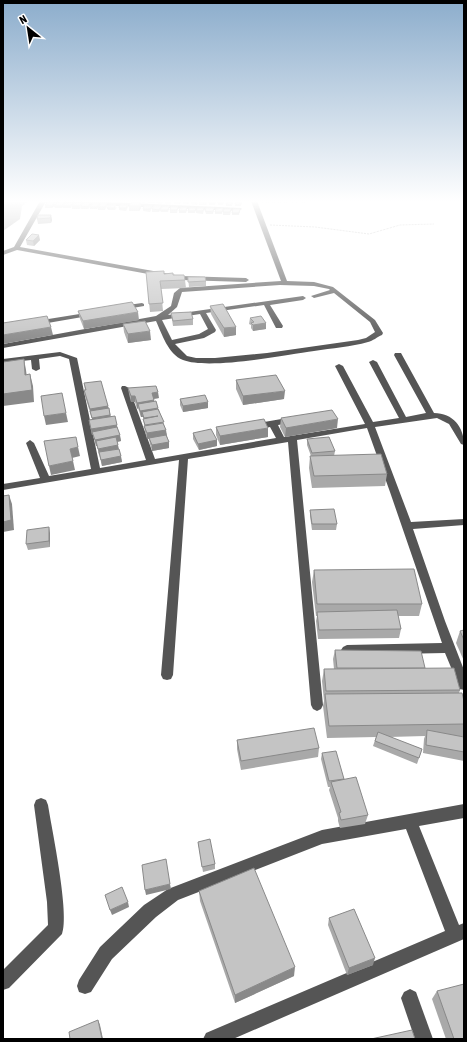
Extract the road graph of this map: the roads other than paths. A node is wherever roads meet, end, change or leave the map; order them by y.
1 (25, 250) edge
2 (272, 250) edge
3 (284, 281) junction
4 (296, 281) dead end
5 (336, 291) junction
6 (314, 296) dead end
7 (302, 298) dead end
8 (266, 304) junction
9 (142, 305) dead end
10 (112, 310) edge
11 (202, 312) junction
12 (97, 313) edge
13 (158, 318) junction
14 (29, 324) edge
15 (279, 326) dead end
16 (170, 343) junction
17 (3, 346) edge
18 (398, 355) dead end
19 (35, 357) junction
20 (3, 361) edge
21 (373, 362) dead end
22 (339, 366) dead end
23 (36, 369) dead end
24 (125, 388) dead end
25 (431, 416) junction
26 (302, 418) edge
27 (404, 420) junction
28 (273, 424) junction
29 (371, 426) junction
30 (243, 429) edge
31 (287, 440) junction
32 (464, 442) edge
33 (30, 443) dead end
34 (184, 457) junction
35 (152, 463) junction
36 (96, 472) junction
37 (46, 480) junction
38 (3, 487) edge
39 (464, 522) edge
40 (408, 526) junction
41 (449, 648) junction
42 (347, 650) edge
43 (167, 675) dead end
44 (464, 685) edge
45 (317, 705) dead end
46 (41, 805) dead end
47 (464, 811) edge
48 (410, 821) junction
49 (459, 933) edge
50 (3, 982) edge
51 (85, 986) dead end
52 (410, 998) dead end
53 (212, 1039) edge
54 (424, 1039) edge

1 - 3 street
2 - 3 street
3 - 4 street
5 - 6 street
5 - 13 street
5 - 16 street
7 - 8 street
8 - 11 street
8 - 15 street
9 - 10 street
11 - 13 street
11 - 16 street
12 - 14 street
13 - 16 street
13 - 17 street
18 - 25 street
19 - 20 street
19 - 23 street
19 - 36 street
21 - 27 street
22 - 29 street
24 - 35 street
25 - 27 street
25 - 32 street
26 - 28 street
27 - 29 street
28 - 30 street
28 - 31 street
29 - 31 street
29 - 40 street
31 - 34 street
31 - 45 street
33 - 37 street
34 - 35 street
34 - 43 street
35 - 36 street
36 - 37 street
37 - 38 street
39 - 40 street
40 - 41 street
41 - 42 street
41 - 44 street
46 - 50 street
47 - 48 street
48 - 49 street
48 - 51 street
49 - 53 street
52 - 54 street

